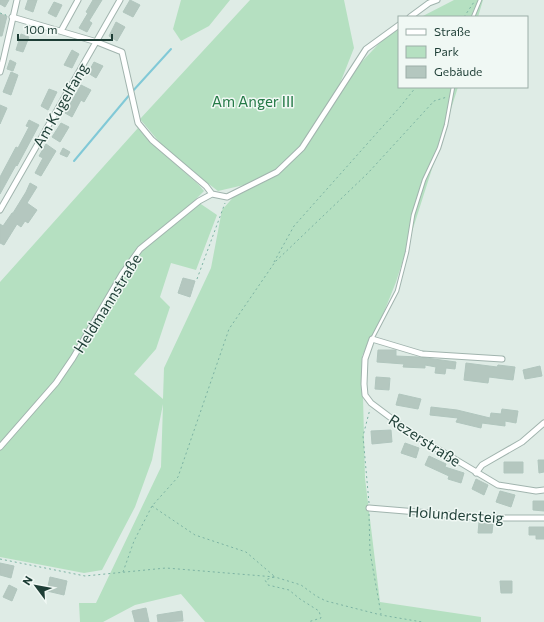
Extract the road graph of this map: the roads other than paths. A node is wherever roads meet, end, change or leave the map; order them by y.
1 (17, 0) edge
2 (78, 0) edge
3 (120, 0) edge
4 (437, 0) edge
5 (480, 0) edge
6 (411, 16) edge
7 (473, 16) edge
8 (12, 17) junction
9 (398, 26) edge
10 (61, 31) junction
11 (97, 42) junction
12 (0, 72) edge
13 (453, 88) edge
14 (212, 194) junction
15 (0, 210) edge
16 (372, 339) junction
17 (502, 359) dead end
18 (544, 423) edge
19 (0, 447) edge
20 (476, 473) junction
21 (544, 490) edge
22 (369, 508) dead end
23 (544, 518) edge

1 - 8 street
2 - 10 street
3 - 11 street, Am Kugelfang
4 - 6 street
5 - 7 lane
8 - 10 street
8 - 12 street
9 - 14 street
10 - 11 street
11 - 14 street
11 - 15 street, Am Kugelfang
13 - 16 lane
14 - 19 street, Heldmannstraße
16 - 17 street
16 - 20 street, Rezerstraße
18 - 20 street
20 - 21 street, Rezerstraße
22 - 23 street, Holundersteig

